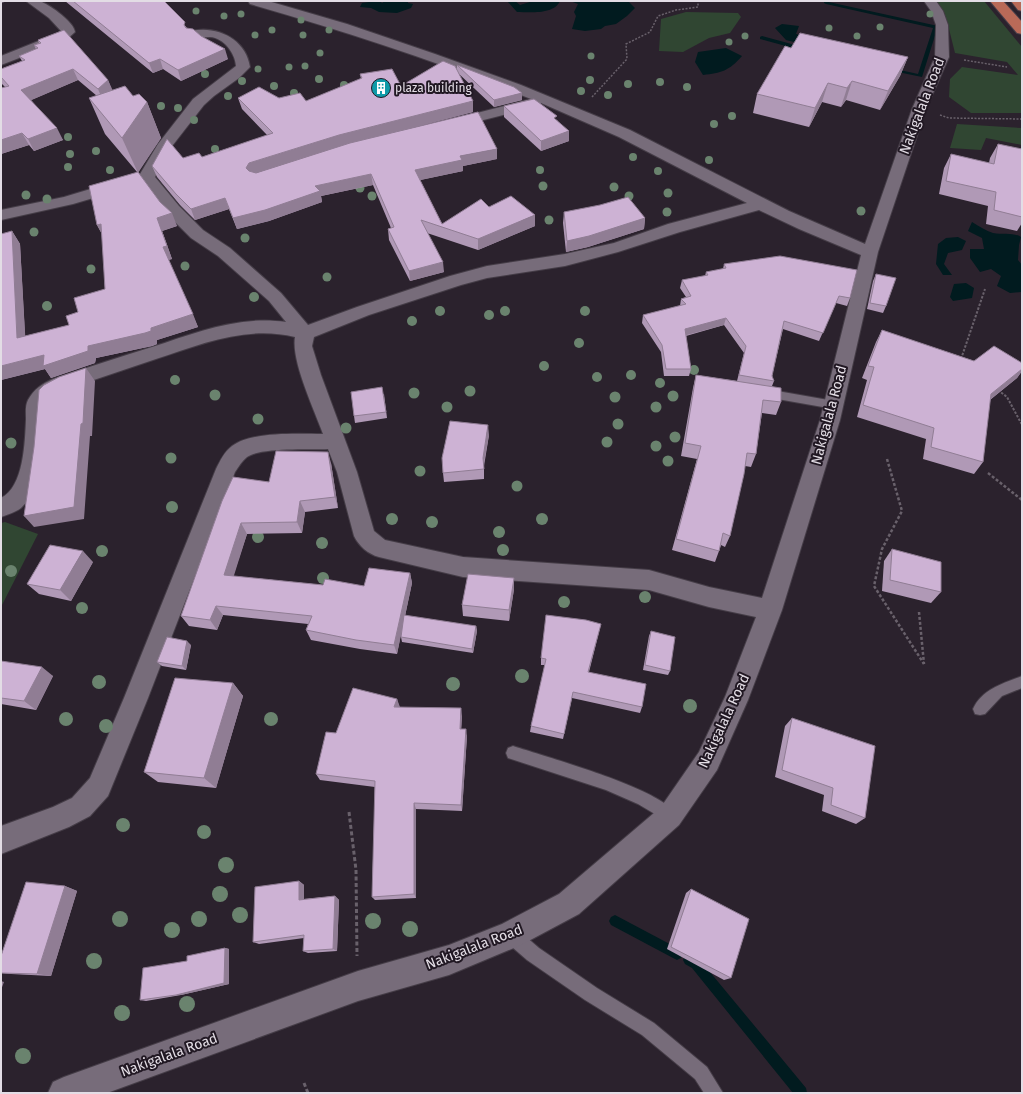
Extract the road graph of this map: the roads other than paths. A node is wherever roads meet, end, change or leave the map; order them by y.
1 (32, 1) edge
2 (254, 1) edge
3 (930, 1) edge
4 (996, 1) edge
5 (1004, 1) edge
6 (1017, 1) edge
7 (1022, 7) edge
8 (1022, 23) edge
9 (1022, 30) edge
10 (196, 34) edge
11 (1, 61) edge
12 (545, 100) junction
13 (438, 127) edge
14 (147, 177) junction
15 (761, 204) junction
16 (1, 215) edge
17 (870, 252) junction
18 (305, 333) junction
19 (757, 391) edge
20 (834, 405) junction
21 (335, 441) junction
22 (1, 508) edge
23 (770, 610) junction
24 (1022, 682) edge
25 (980, 709) dead end
26 (513, 753) dead end
27 (670, 816) junction
28 (1, 840) edge
29 (510, 935) junction
30 (64, 1093) edge
31 (714, 1093) edge

1 - 11 street
2 - 12 street
3 - 17 street, Nakigalala Road
4 - 9 highway
5 - 8 highway
6 - 7 highway
10 - 14 street
12 - 13 street
12 - 15 street
14 - 16 street
14 - 18 street
15 - 17 street
15 - 18 street
17 - 20 street, Nakigalala Road
18 - 21 street
18 - 22 street
19 - 20 lane
20 - 23 street, Nakigalala Road
21 - 23 street
21 - 28 street
23 - 27 street, Nakigalala Road
24 - 25 lane
26 - 27 lane
27 - 29 street, Nakigalala Road
29 - 30 street, Nakigalala Road
29 - 31 lane

